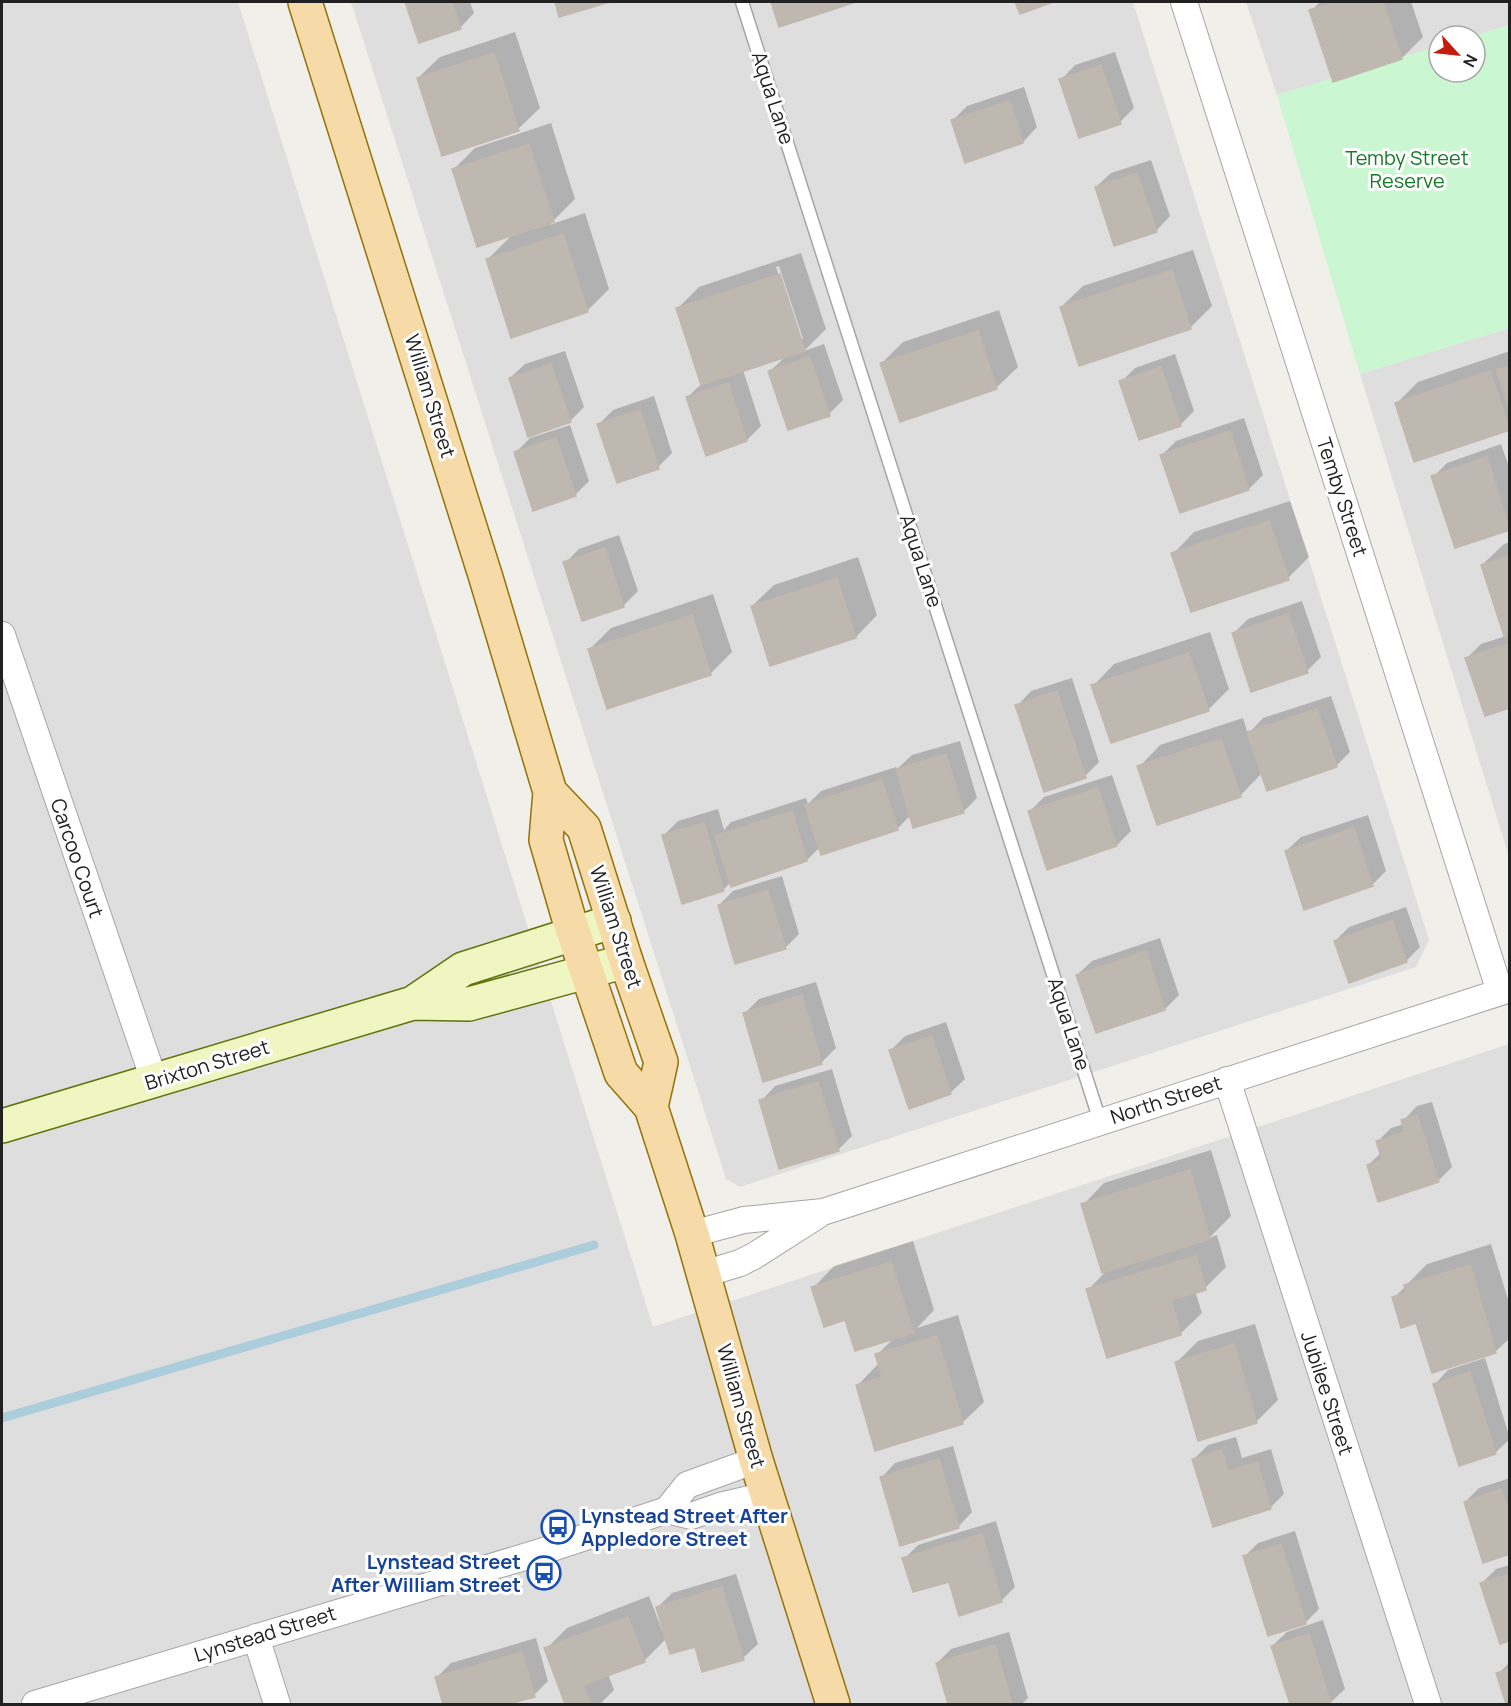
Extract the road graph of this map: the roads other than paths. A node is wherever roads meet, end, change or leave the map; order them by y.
1 (305, 2) edge
2 (742, 2) edge
3 (1184, 2) edge
4 (2, 635) edge
5 (550, 792) junction
6 (614, 921) junction
7 (574, 933) junction
8 (626, 961) junction
9 (587, 972) junction
10 (1505, 990) edge
11 (413, 1003) junction
12 (154, 1080) junction
13 (1227, 1080) junction
14 (651, 1107) junction
15 (1100, 1121) junction
16 (2, 1126) edge
17 (824, 1212) junction
18 (692, 1234) junction
19 (704, 1274) junction
20 (756, 1460) junction
21 (768, 1495) junction
22 (667, 1510) junction
23 (256, 1636) junction
24 (35, 1704) edge
25 (277, 1704) edge
26 (833, 1704) edge
27 (1428, 1704) edge

1 - 5 main road, William Street
2 - 15 lane, Aqua Lane
3 - 10 street, Temby Street
4 - 12 street, Carcoo Court
5 - 6 main road, William Street
5 - 7 main road, William Street
6 - 7 main road, Brixton Street
6 - 8 main road, William Street
7 - 9 main road, William Street
7 - 11 main road, Brixton Street
8 - 9 main road, Brixton Street
8 - 14 main road, William Street
9 - 11 main road, Brixton Street
9 - 14 main road, William Street
10 - 13 street, North Street
11 - 12 main road, Brixton Street
12 - 16 main road, Brixton Street
13 - 15 street, North Street
13 - 27 street, Jubilee Street
14 - 18 main road, William Street
15 - 17 street, North Street
17 - 18 street, North Street
17 - 19 street, North Street
18 - 19 main road, William Street
19 - 20 main road, William Street
20 - 21 main road, William Street
20 - 22 street
21 - 22 street, Lynstead Street
21 - 26 main road, William Street
22 - 23 street, Lynstead Street
23 - 24 street, Lynstead Street
23 - 25 street

